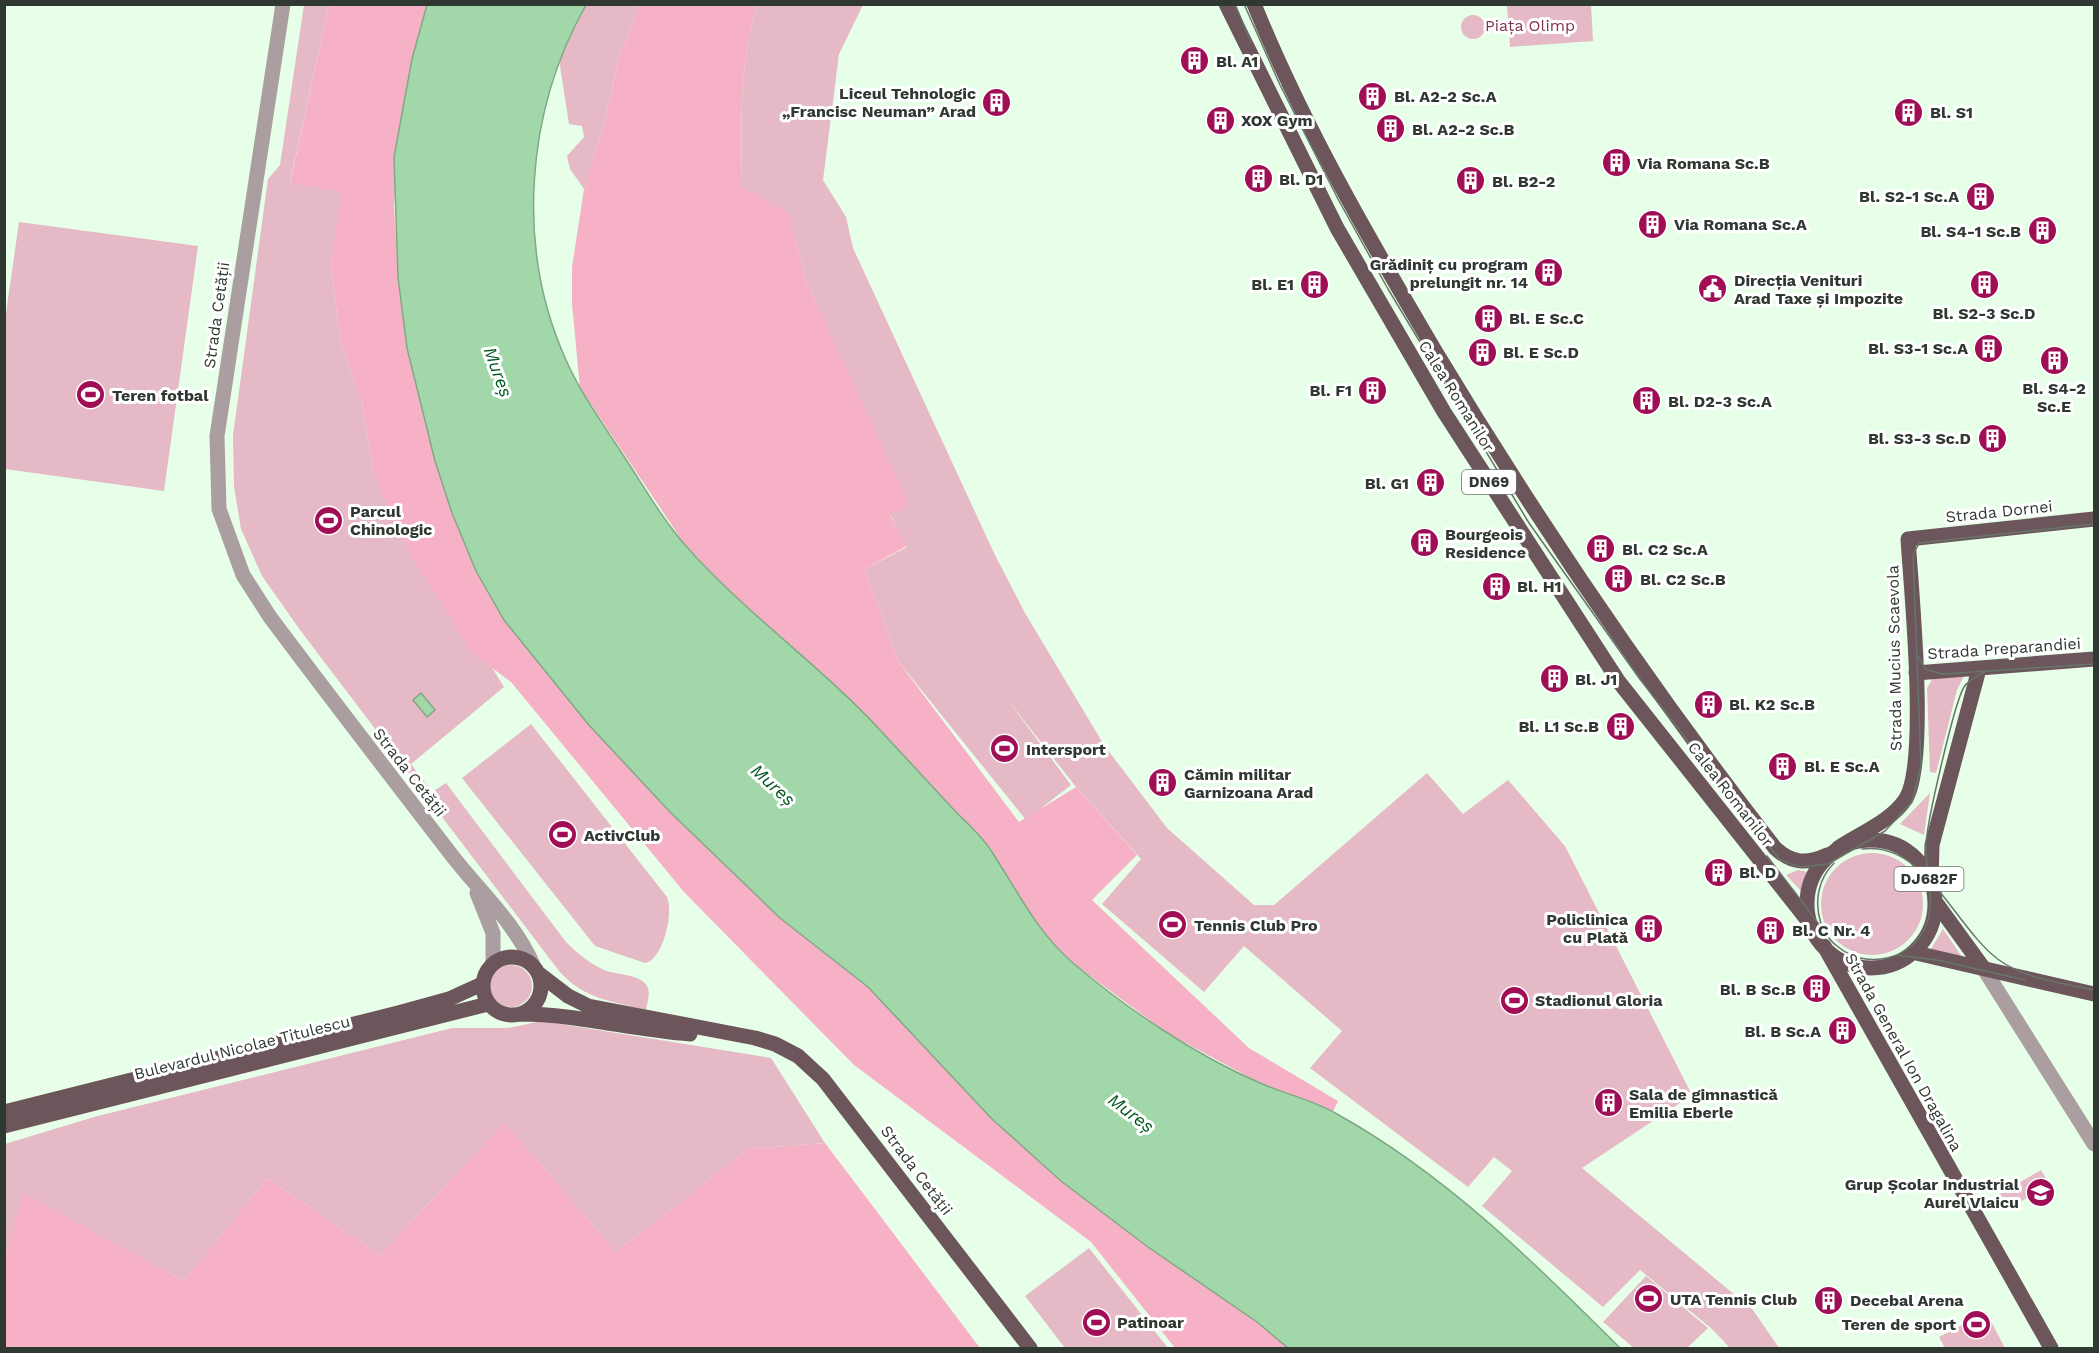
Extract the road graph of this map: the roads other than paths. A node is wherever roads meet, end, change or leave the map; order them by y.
1 (283, 4) edge
2 (1226, 4) edge
3 (1254, 4) edge
4 (2094, 519) edge
5 (1908, 539) joint
6 (2094, 659) edge
7 (1979, 669) junction
8 (1916, 673) junction
9 (1832, 851) junction
10 (469, 877) junction
11 (1931, 884) junction
12 (1937, 904) junction
13 (1809, 922) junction
14 (1824, 946) junction
15 (1916, 953) junction
16 (493, 963) junction
17 (1982, 966) junction
18 (536, 970) junction
19 (482, 984) junction
20 (2094, 994) edge
21 (488, 1004) junction
22 (520, 1014) junction
23 (755, 1038) junction
24 (4, 1112) edge
25 (4, 1126) edge
26 (2094, 1144) edge
27 (1030, 1348) edge
28 (2051, 1348) edge

1 - 10 street, Strada Cetății
2 - 13 main road, Calea Romanilor / DN69
3 - 9 main road, Calea Romanilor / DN69
4 - 5 main road, Strada Dornei
5 - 8 main road, Strada Mucius Scaevola
6 - 7 main road, Strada Preparandiei
7 - 8 main road, Strada Preparandiei
7 - 11 main road, DJ682F
8 - 9 main road, Strada Mucius Scaevola
9 - 11 main road, DJ682F
9 - 13 main road
10 - 16 street, Strada Cetății
10 - 18 street, Strada Cetății
11 - 12 main road, DJ682F
12 - 15 main road, DJ682F
12 - 17 main road
13 - 14 main road
14 - 15 main road
14 - 28 main road, Strada General Ion Dragalina
15 - 17 main road
16 - 18 main road, Strada Cetății
16 - 19 main road, Strada Cetății
17 - 20 main road
17 - 26 street
18 - 22 main road
18 - 23 main road, Strada Cetății
19 - 21 main road
19 - 24 main road, Bulevardul Nicolae Titulescu
21 - 22 main road, Strada Cetății
21 - 25 main road, Bulevardul Nicolae Titulescu
22 - 23 main road, Strada Cetății
23 - 27 main road, Strada Cetății

